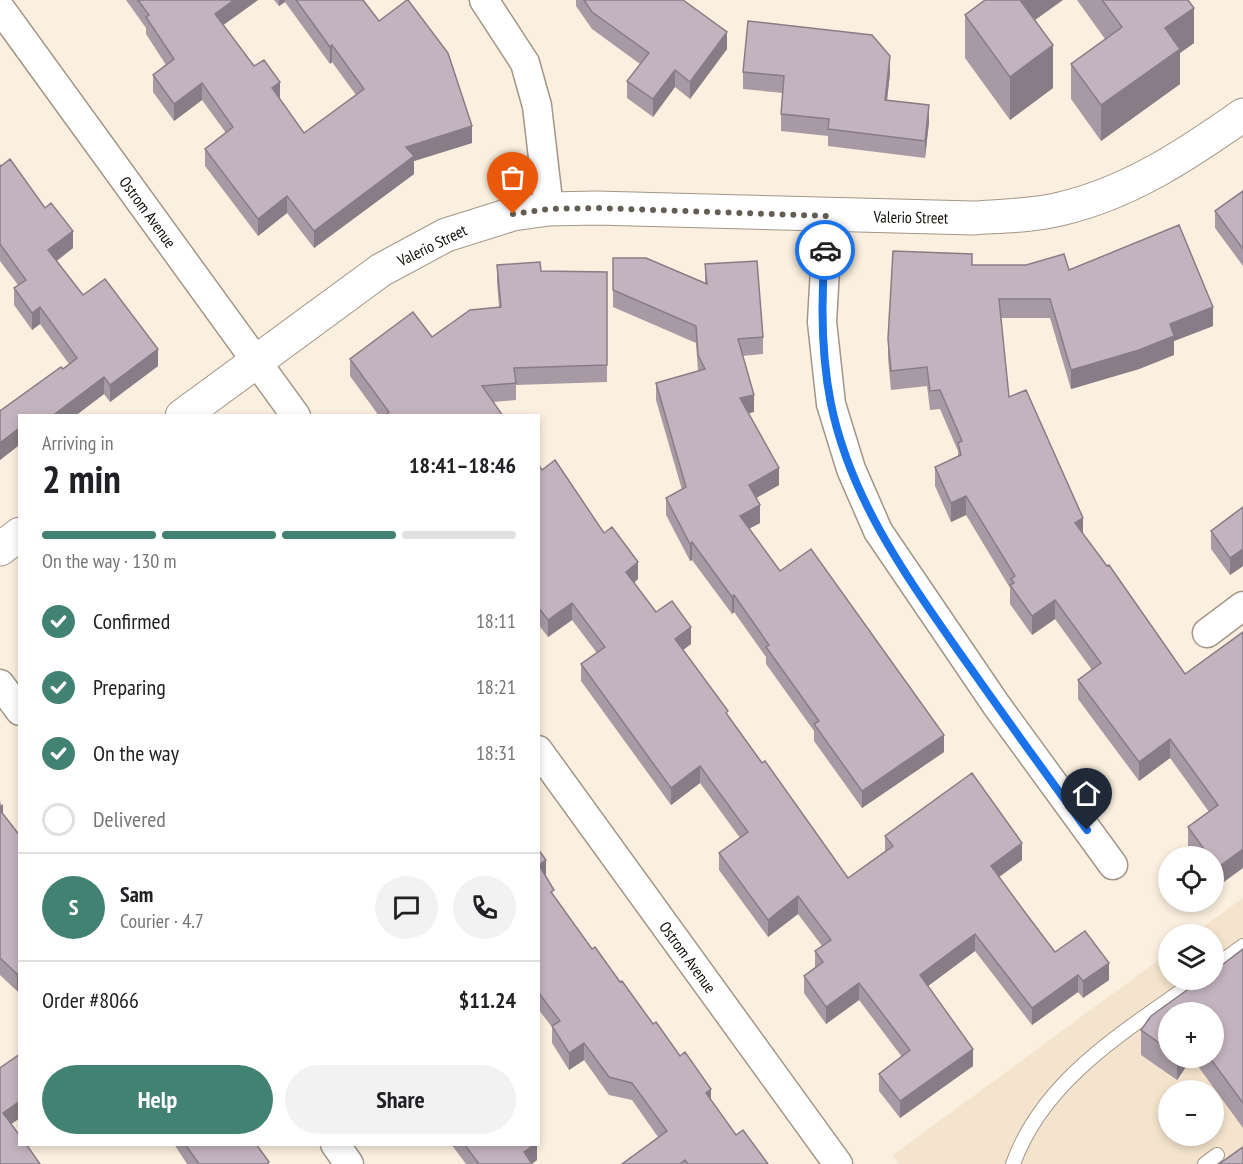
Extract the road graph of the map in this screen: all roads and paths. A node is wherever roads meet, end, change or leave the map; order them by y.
1 (484, 0) edge
2 (0, 8) edge
3 (1243, 114) edge
4 (549, 209) junction
5 (828, 216) junction
6 (257, 361) junction
7 (185, 414) edge
8 (295, 414) edge
9 (18, 536) edge
10 (0, 549) edge
11 (1243, 606) edge
12 (1206, 633) dead end
13 (0, 684) edge
14 (18, 708) edge
15 (540, 753) edge
16 (1113, 865) dead end
17 (1243, 946) edge
18 (1224, 960) edge
19 (1183, 990) edge
20 (336, 1146) edge
21 (1217, 1155) dead end
22 (349, 1164) edge
23 (838, 1164) edge
24 (1013, 1164) edge
25 (1204, 1164) edge

1 - 4 street
2 - 6 street, Ostrom Avenue
3 - 5 street, Valerio Street
4 - 5 street, Valerio Street
4 - 6 street, Valerio Street
5 - 16 street
6 - 7 street, Valerio Street
6 - 8 street, Ostrom Avenue
9 - 10 street
11 - 12 street
13 - 14 street
15 - 23 street, Ostrom Avenue
17 - 18 lane
19 - 24 lane
20 - 22 street
21 - 25 lane

